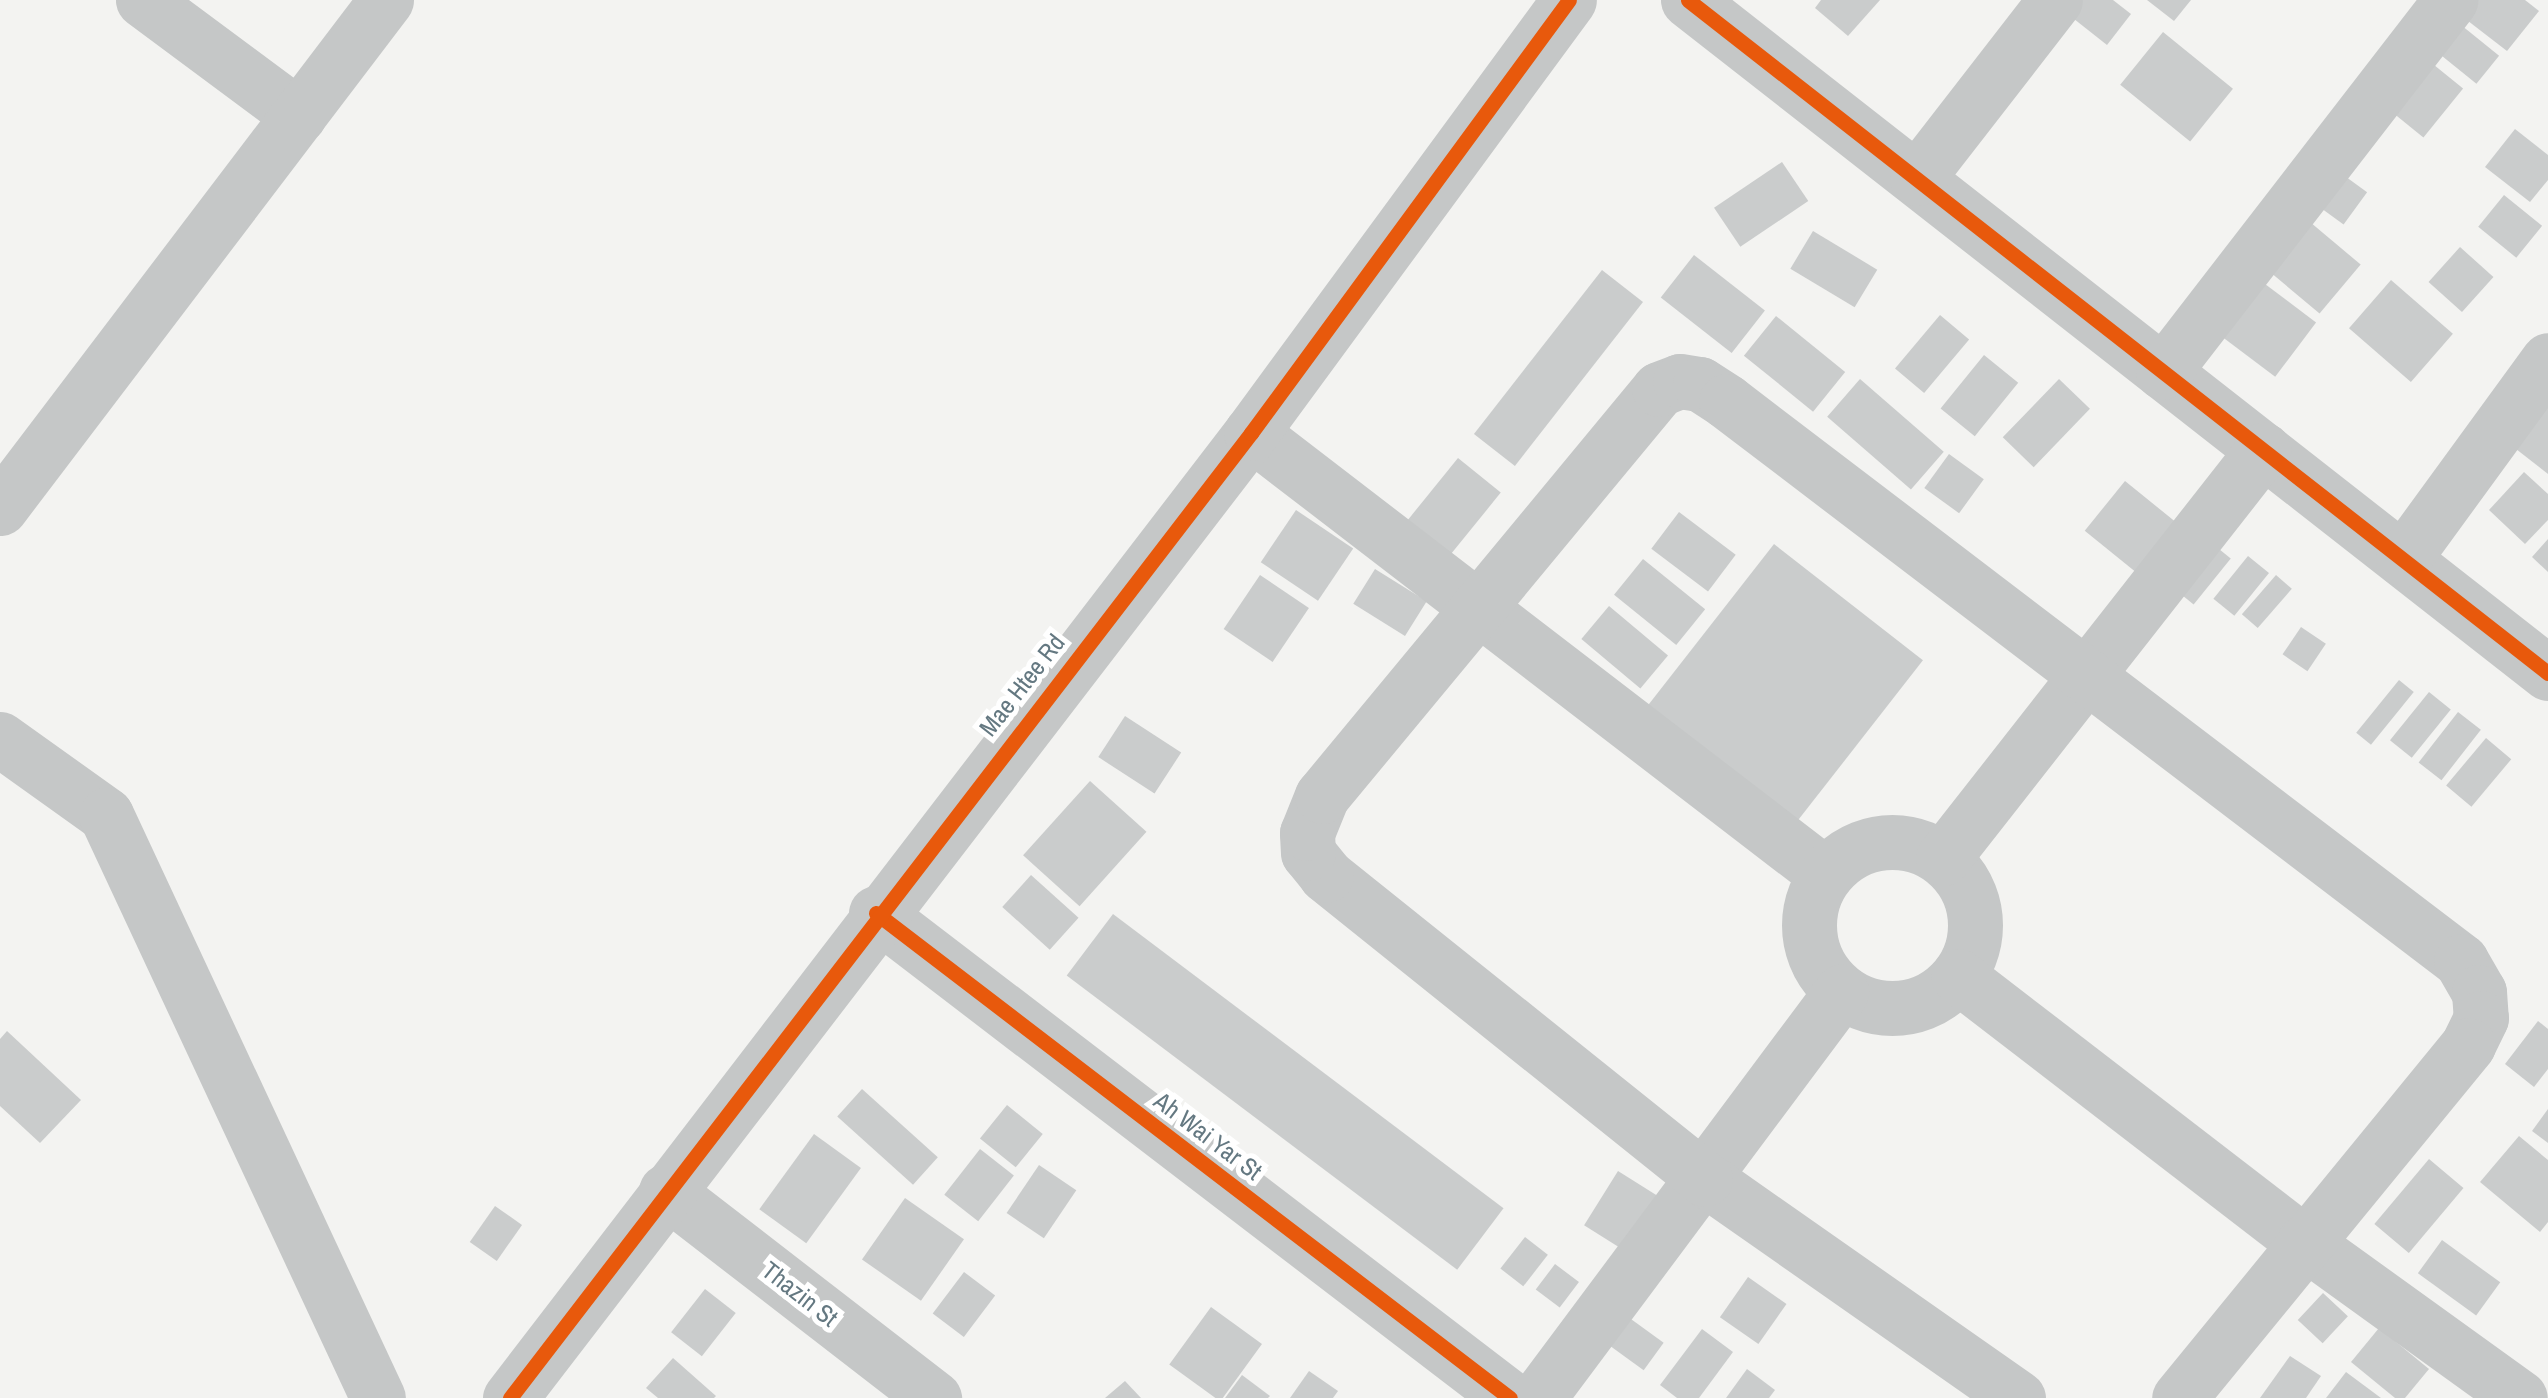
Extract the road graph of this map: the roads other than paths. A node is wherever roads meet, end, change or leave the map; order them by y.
1 (144, 0) edge
2 (386, 0) edge
3 (1570, 0) edge
4 (1688, 0) edge
5 (2055, 0) edge
6 (2450, 0) edge
7 (298, 116) junction
8 (1917, 178) junction
9 (2548, 360) edge
10 (2163, 372) junction
11 (1251, 432) junction
12 (2263, 450) junction
13 (0, 508) edge
14 (2403, 559) junction
15 (1479, 605) junction
16 (2548, 673) edge
17 (2087, 676) junction
18 (0, 739) edge
19 (1943, 858) junction
20 (1826, 874) junction
21 (876, 913) junction
22 (1958, 976) junction
23 (1840, 992) junction
24 (1704, 1179) junction
25 (666, 1191) junction
26 (2304, 1242) junction
27 (2548, 1371) edge
28 (378, 1398) edge
29 (510, 1398) edge
30 (934, 1398) edge
31 (1510, 1398) edge
32 (1538, 1398) edge
33 (2018, 1398) edge
34 (2178, 1398) edge
35 (2520, 1398) edge
36 (2528, 1398) edge

1 - 7 street
2 - 7 street
3 - 11 street, Mae Htee Rd
4 - 8 street
5 - 8 street
6 - 10 street
7 - 13 street
8 - 10 street
9 - 14 street
10 - 12 street
11 - 15 street
11 - 21 street, Mae Htee Rd
12 - 14 street
12 - 17 street
14 - 16 street
15 - 17 street
15 - 20 street
15 - 24 street
17 - 19 street
17 - 26 street
18 - 28 street
19 - 20 street
19 - 22 street
20 - 23 street
21 - 25 street, Mae Htee Rd
21 - 31 street, Ah Wai Yar St
22 - 23 street
22 - 26 street
23 - 24 street
24 - 32 street
24 - 33 street
25 - 29 street, Mae Htee Rd
25 - 30 street, Thazin St
26 - 34 street
26 - 35 street
27 - 36 street

